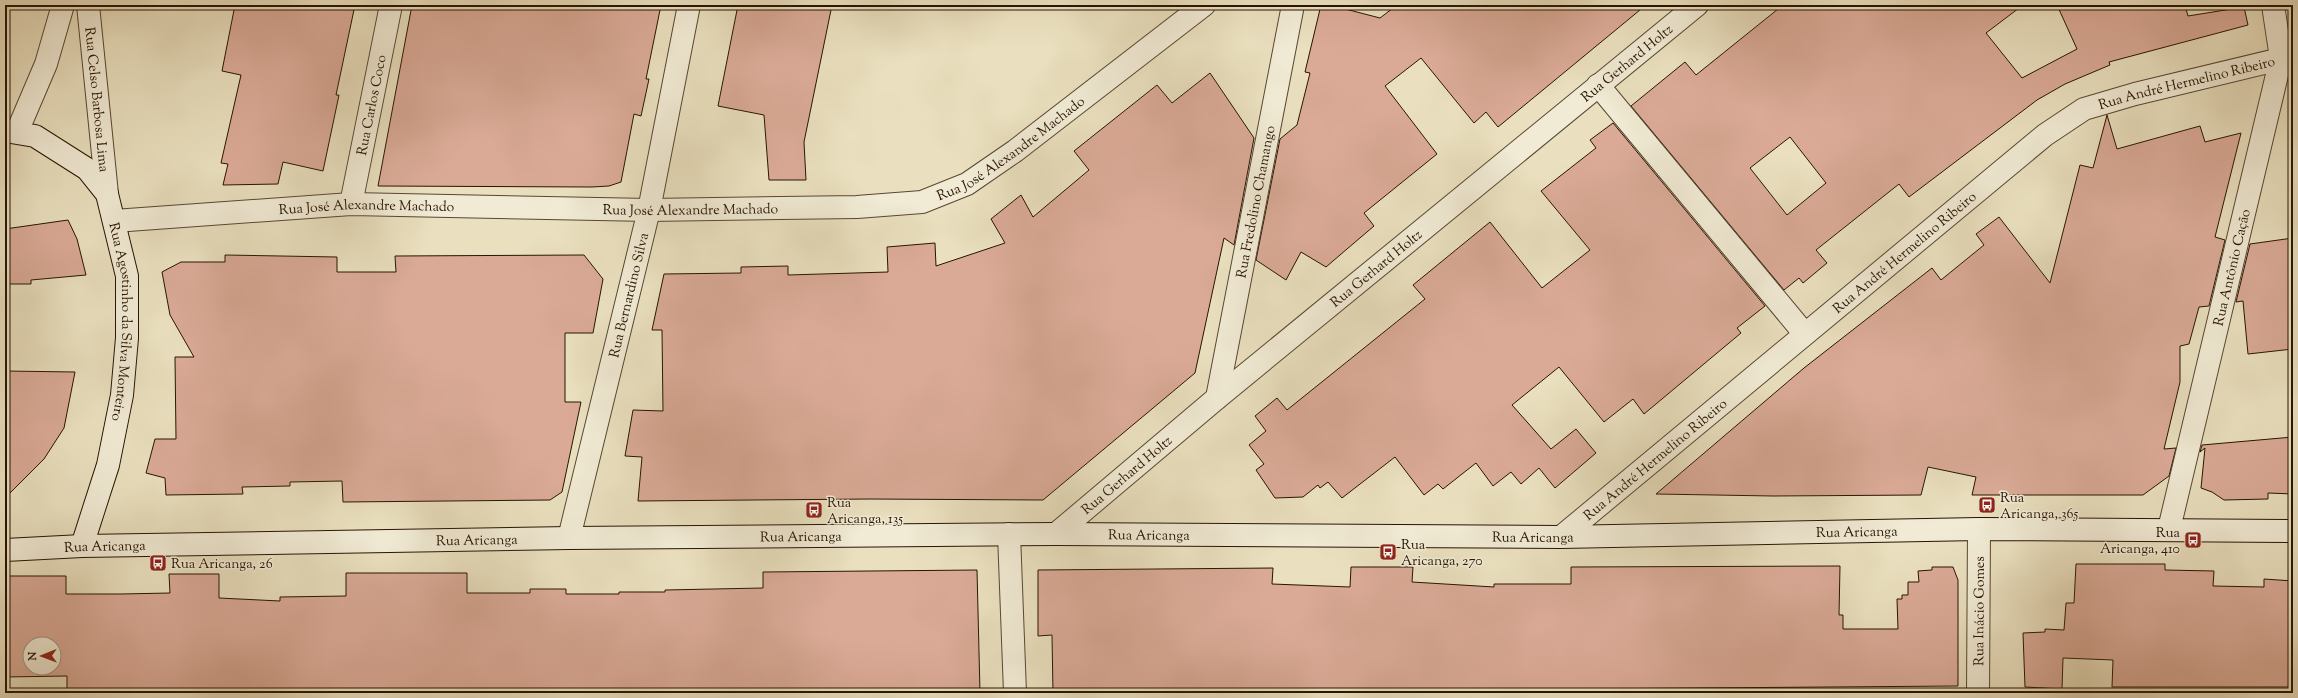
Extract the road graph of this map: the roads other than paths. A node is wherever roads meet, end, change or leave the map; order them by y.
1 (63, 5) edge
2 (88, 5) edge
3 (391, 5) edge
4 (689, 5) edge
5 (1204, 5) edge
6 (1293, 5) edge
7 (1697, 5) edge
8 (2273, 5) edge
9 (2287, 57) edge
10 (1598, 85) junction
11 (11, 132) edge
12 (107, 194) junction
13 (351, 204) junction
14 (649, 210) junction
15 (114, 221) junction
16 (1804, 333) junction
17 (1217, 398) junction
18 (1979, 529) junction
19 (2169, 529) junction
20 (2293, 531) edge
21 (1009, 534) junction
22 (1056, 534) junction
23 (1561, 537) junction
24 (570, 538) junction
25 (82, 546) junction
26 (5, 550) edge
27 (1015, 693) edge
28 (1978, 693) edge

1 - 11 street
2 - 12 street, Rua Celso Barbosa Lima
3 - 13 street, Rua Carlos Coco
4 - 14 street, Rua Bernardino Silva
5 - 14 street, Rua José Alexandre Machado
6 - 17 street, Rua Fredolino Chamango
7 - 10 street, Rua Gerhard Holtz
8 - 9 street, Rua Antônio Cação
9 - 16 street, Rua André Hermelino Ribeiro
9 - 19 street, Rua Antônio Cação
10 - 16 street
10 - 17 street, Rua Gerhard Holtz
11 - 12 street, Rua Agostinho da Silva Monteiro
12 - 15 street, Rua Agostinho da Silva Monteiro
13 - 14 street, Rua José Alexandre Machado
13 - 15 street, Rua José Alexandre Machado
14 - 24 street, Rua Bernardino Silva
15 - 25 street, Rua Agostinho da Silva Monteiro
16 - 23 street, Rua André Hermelino Ribeiro
17 - 22 street, Rua Gerhard Holtz
18 - 19 street, Rua Aricanga
18 - 23 street, Rua Aricanga
18 - 28 street, Rua Inácio Gomes
19 - 20 street, Rua Aricanga
21 - 22 street, Rua Aricanga
21 - 24 street, Rua Aricanga
21 - 27 street
22 - 23 street, Rua Aricanga
24 - 25 street, Rua Aricanga
25 - 26 street, Rua Aricanga

